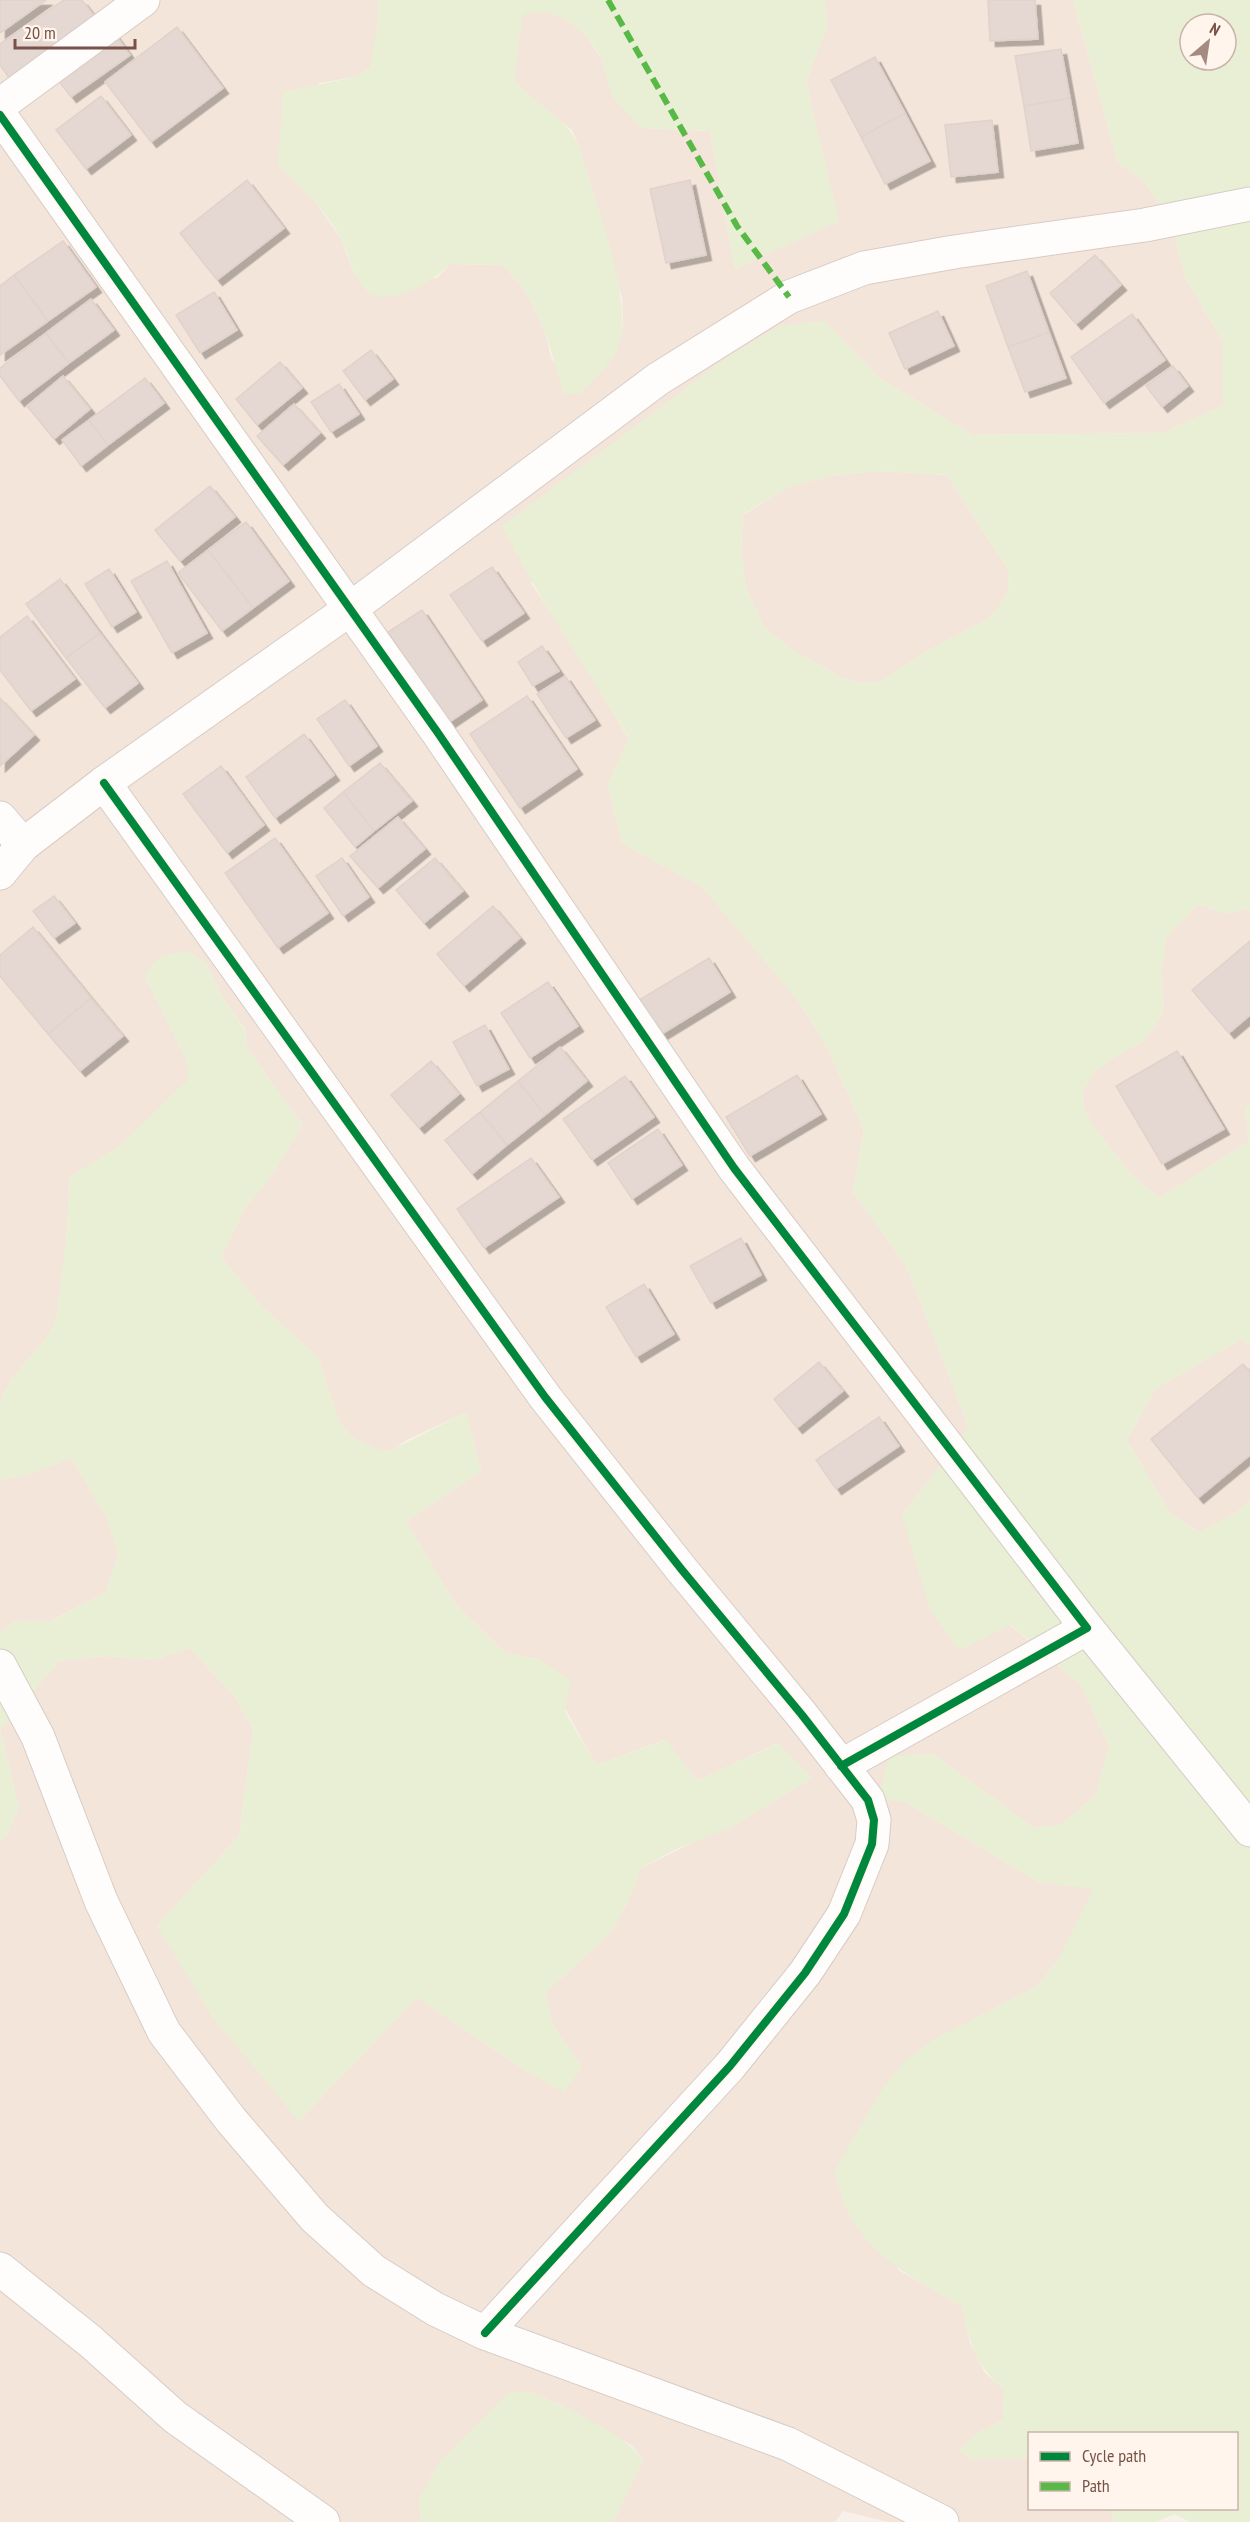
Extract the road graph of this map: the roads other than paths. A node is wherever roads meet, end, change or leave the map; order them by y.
1 (143, 0) edge
2 (0, 105) edge
3 (0, 114) edge
4 (1250, 204) edge
5 (350, 609) junction
6 (104, 783) junction
7 (0, 818) edge
8 (23, 845) junction
9 (0, 873) edge
10 (1087, 1628) junction
11 (0, 1666) edge
12 (841, 1766) junction
13 (1250, 1830) edge
14 (0, 2269) edge
15 (485, 2333) junction
16 (323, 2522) edge
17 (942, 2522) edge

1 - 2 street
3 - 5 street
4 - 5 street
5 - 6 street
5 - 10 street
6 - 8 street
6 - 12 street
7 - 8 street
8 - 9 street
10 - 12 street
10 - 13 street
11 - 15 street
12 - 15 street
14 - 16 street
15 - 17 street

